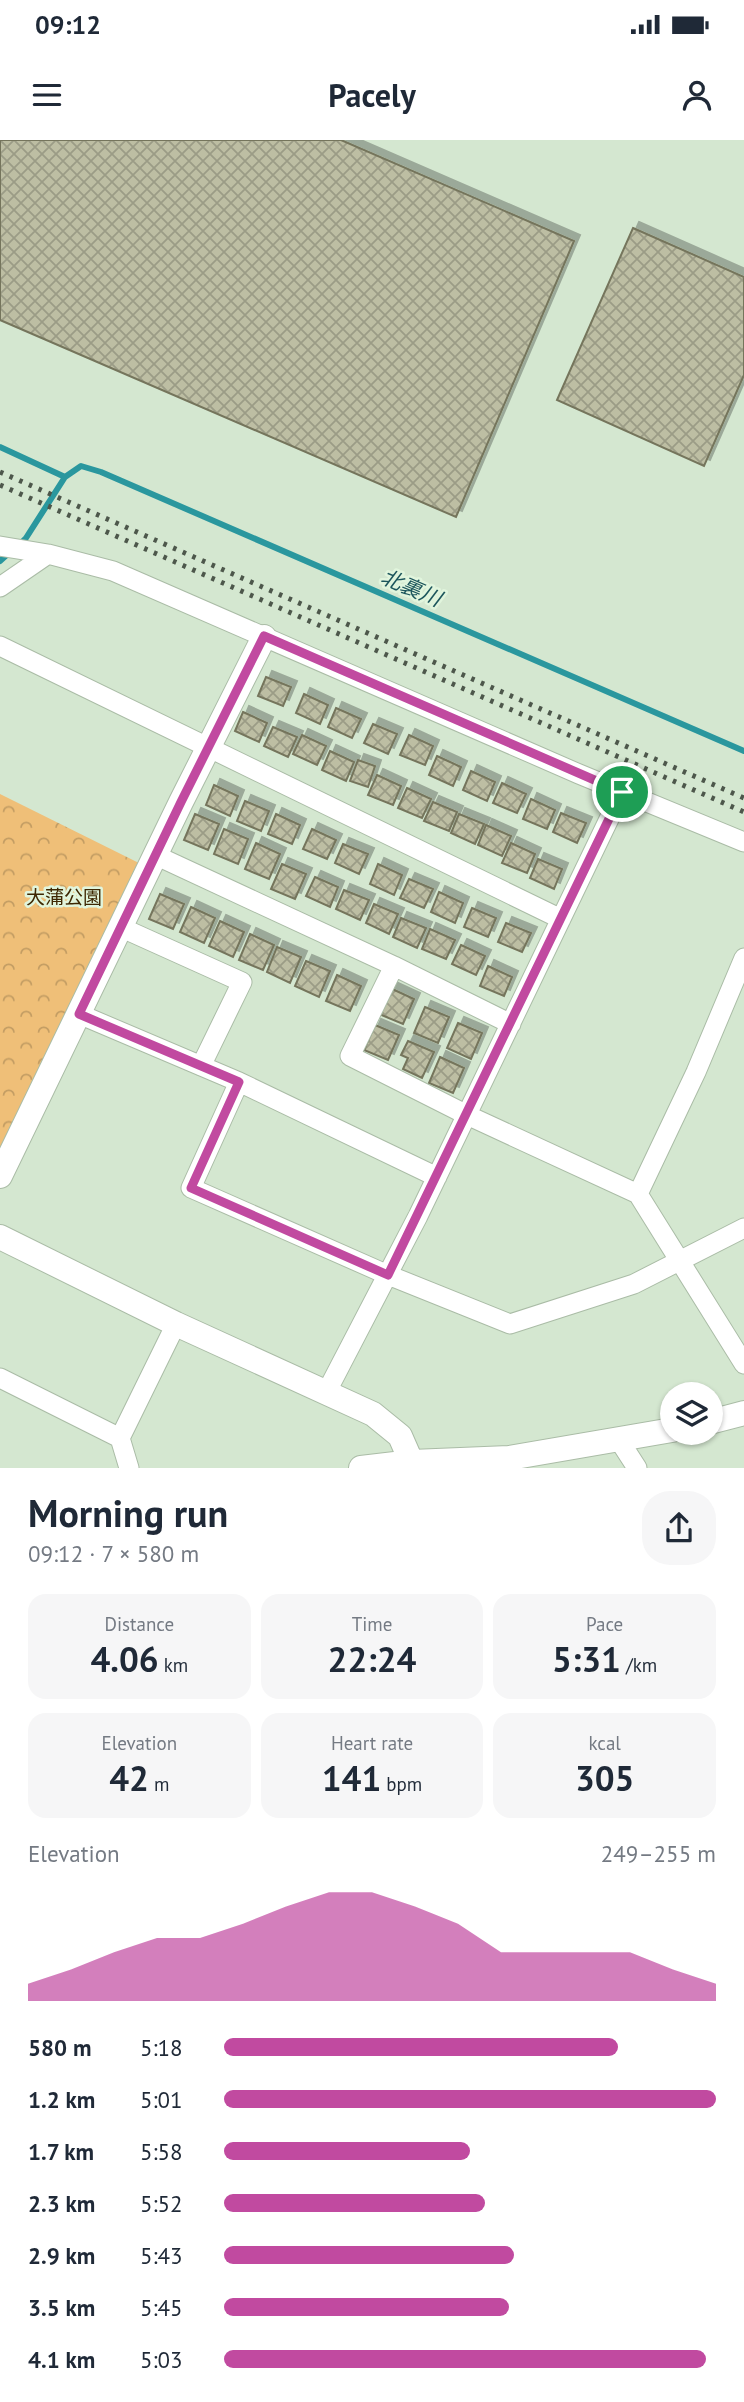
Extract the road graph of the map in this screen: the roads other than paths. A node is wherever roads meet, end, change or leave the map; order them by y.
1 (0, 545) edge
2 (41, 554) junction
3 (0, 587) edge
4 (264, 636) junction
5 (0, 646) edge
6 (208, 747) junction
7 (622, 792) junction
8 (744, 842) edge
9 (155, 855) junction
10 (561, 919) junction
11 (120, 927) junction
12 (744, 958) edge
13 (394, 966) junction
14 (735, 1004) edge
15 (79, 1014) junction
16 (511, 1024) junction
17 (201, 1066) junction
18 (239, 1082) junction
19 (467, 1115) junction
20 (0, 1176) edge
21 (437, 1177) junction
22 (638, 1194) junction
23 (744, 1228) edge
24 (0, 1237) edge
25 (679, 1261) junction
26 (388, 1275) junction
27 (177, 1324) junction
28 (744, 1364) edge
29 (0, 1378) edge
30 (326, 1393) junction
31 (744, 1413) edge
32 (723, 1419) edge
33 (660, 1432) edge
34 (121, 1438) junction
35 (619, 1440) junction
36 (413, 1465) edge
37 (129, 1468) edge
38 (361, 1468) edge
39 (637, 1468) edge

1 - 2 street
2 - 3 street
2 - 4 street
4 - 6 street
4 - 7 street
5 - 6 street
6 - 9 street
6 - 10 street
7 - 8 street
7 - 10 street
9 - 11 street
9 - 13 street
10 - 16 street
11 - 15 street
11 - 17 street
12 - 14 street
13 - 16 street
13 - 19 street
14 - 22 street
15 - 17 street
15 - 20 street
16 - 19 street
17 - 18 street
18 - 21 street
18 - 26 street
19 - 21 street
19 - 22 street
21 - 26 street
22 - 25 street
23 - 25 street
24 - 27 street
25 - 26 street
25 - 28 street
26 - 30 street
27 - 30 street
27 - 34 street
29 - 34 street
30 - 36 street
31 - 32 street
33 - 35 street
34 - 37 street
35 - 36 street
35 - 39 street
36 - 38 street

